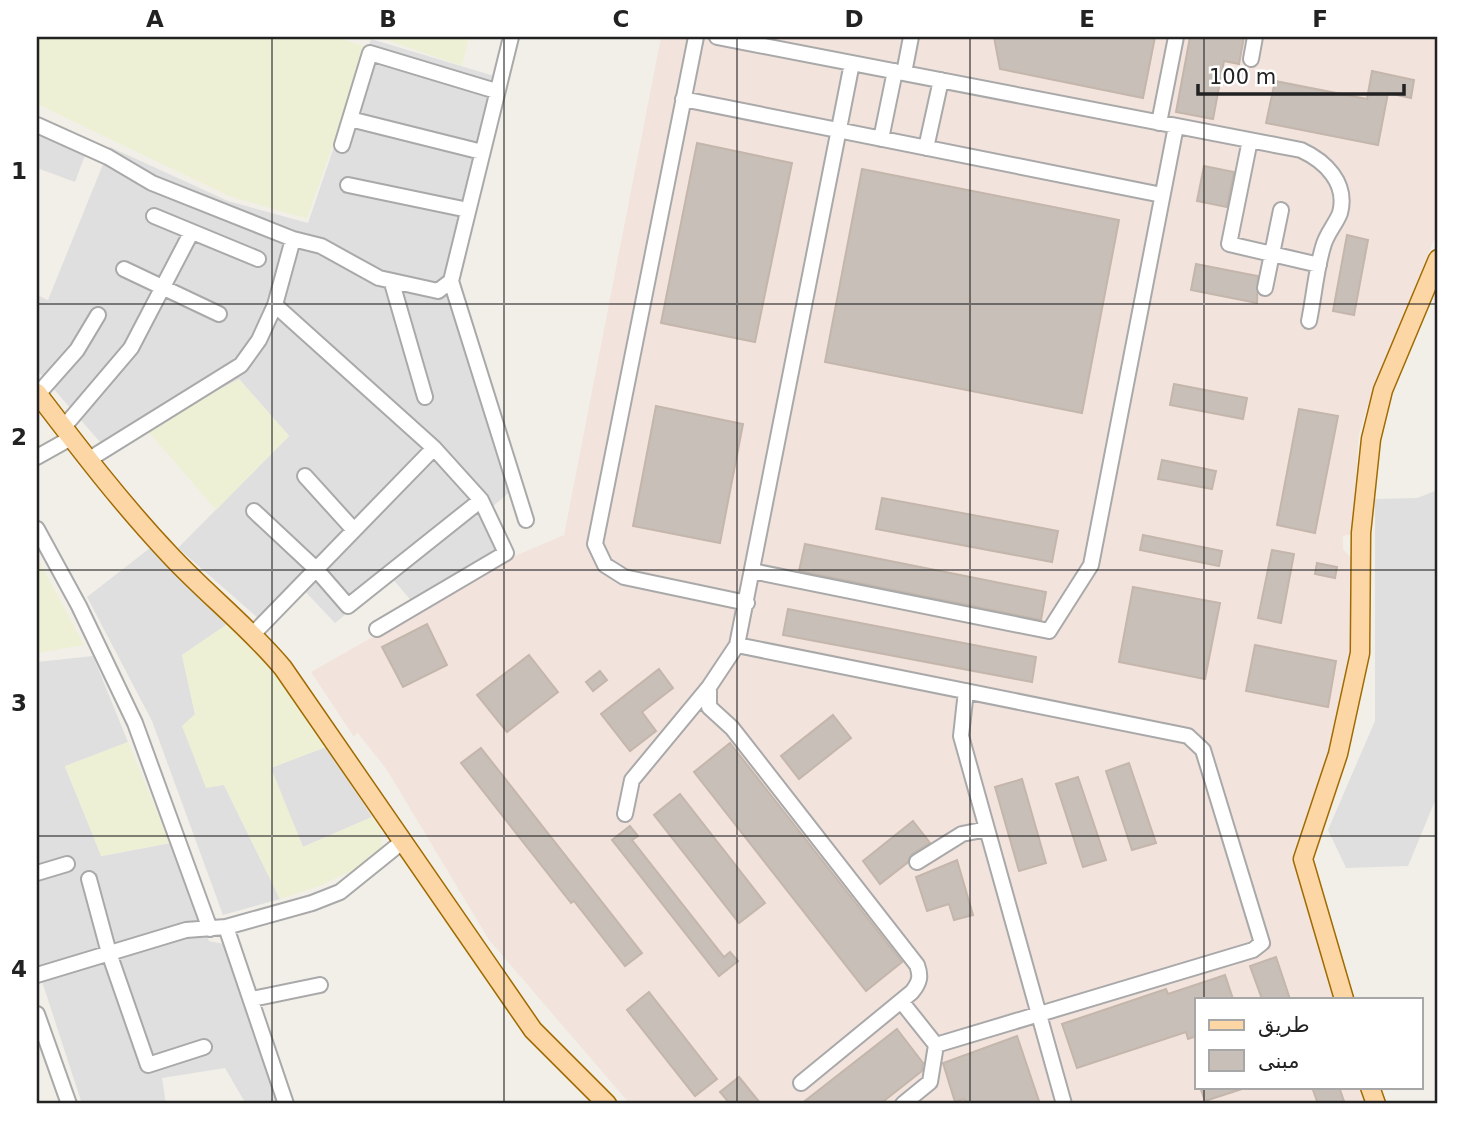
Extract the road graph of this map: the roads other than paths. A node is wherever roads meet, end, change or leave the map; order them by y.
1 (510, 37) edge
2 (696, 37) edge
3 (718, 37) edge
4 (801, 37) edge
5 (911, 37) edge
6 (1176, 37) edge
7 (1255, 37) edge
8 (797, 52) junction
9 (1251, 59) dead end
10 (852, 63) junction
11 (900, 72) junction
12 (941, 80) junction
13 (496, 91) junction
14 (683, 99) junction
15 (350, 120) junction
16 (1158, 123) junction
17 (37, 125) edge
18 (1176, 126) junction
19 (839, 130) junction
20 (881, 139) junction
21 (1250, 140) junction
22 (342, 145) dead end
23 (926, 148) junction
24 (482, 152) junction
25 (348, 185) dead end
26 (1162, 195) junction
27 (468, 209) junction
28 (1281, 211) dead end
29 (154, 216) dead end
30 (191, 233) junction
31 (292, 239) junction
32 (1272, 254) junction
33 (1438, 259) edge
34 (258, 260) dead end
35 (1320, 265) junction
36 (124, 269) dead end
37 (451, 281) junction
38 (392, 283) junction
39 (163, 287) junction
40 (1265, 288) dead end
41 (275, 305) junction
42 (219, 314) dead end
43 (98, 316) dead end
44 (1309, 321) dead end
45 (37, 393) edge
46 (425, 397) dead end
47 (67, 433) junction
48 (434, 449) junction
49 (37, 457) edge
50 (88, 460) junction
51 (305, 476) dead end
52 (481, 500) junction
53 (254, 511) dead end
54 (526, 520) dead end
55 (37, 529) edge
56 (353, 529) junction
57 (315, 568) junction
58 (752, 571) junction
59 (747, 603) junction
60 (377, 629) dead end
61 (254, 633) junction
62 (737, 645) junction
63 (709, 687) junction
64 (966, 691) junction
65 (625, 814) dead end
66 (986, 829) junction
67 (402, 842) junction
68 (917, 862) dead end
69 (67, 864) dead end
70 (37, 873) edge
71 (89, 879) dead end
72 (226, 927) junction
73 (210, 929) junction
74 (109, 953) junction
75 (37, 975) edge
76 (320, 985) dead end
77 (1344, 998) edge
78 (252, 999) junction
79 (901, 1001) junction
80 (37, 1014) edge
81 (1038, 1014) junction
82 (936, 1045) junction
83 (204, 1046) dead end
84 (801, 1083) dead end
85 (68, 1104) edge
86 (286, 1104) edge
87 (607, 1104) edge
88 (903, 1104) edge
89 (1065, 1104) edge

1 - 13 street
2 - 14 street
3 - 8 street
4 - 8 street
5 - 11 street
6 - 16 street
7 - 9 street
8 - 10 street
10 - 11 street
10 - 19 street
11 - 12 street
11 - 20 street
12 - 16 street
12 - 23 street
13 - 15 street
13 - 24 street
14 - 19 street
14 - 59 street
15 - 22 street
15 - 24 street
16 - 18 street
17 - 31 street
18 - 21 street
18 - 26 street
19 - 20 street
19 - 58 street
20 - 23 street
21 - 32 street
21 - 35 street
23 - 26 street
24 - 27 street
25 - 27 street
26 - 58 street
27 - 37 street
28 - 32 street
29 - 30 street
30 - 34 street
30 - 39 street
31 - 38 street
31 - 41 street
32 - 35 street
32 - 40 street
33 - 77 main road
35 - 44 street
36 - 39 street
37 - 38 street
37 - 54 street
38 - 46 street
39 - 42 street
39 - 47 street
41 - 48 street
41 - 50 street
43 - 45 street
45 - 47 main road
47 - 49 street
47 - 50 main road
48 - 52 street
48 - 56 street
50 - 61 main road
51 - 56 street
52 - 57 street
52 - 60 street
53 - 57 street
55 - 73 street
56 - 57 street
57 - 61 street
58 - 59 street
59 - 62 street
61 - 67 main road
62 - 63 street
62 - 64 street
63 - 65 street
63 - 79 street
64 - 66 street
64 - 81 street
66 - 68 street
66 - 81 street
67 - 72 street
67 - 87 main road
69 - 70 street
71 - 74 street
72 - 73 street
72 - 78 street
73 - 74 street
74 - 75 street
74 - 83 street
76 - 78 street
78 - 86 street
79 - 82 street
79 - 84 street
80 - 85 street
81 - 82 street
81 - 89 street
82 - 88 street

